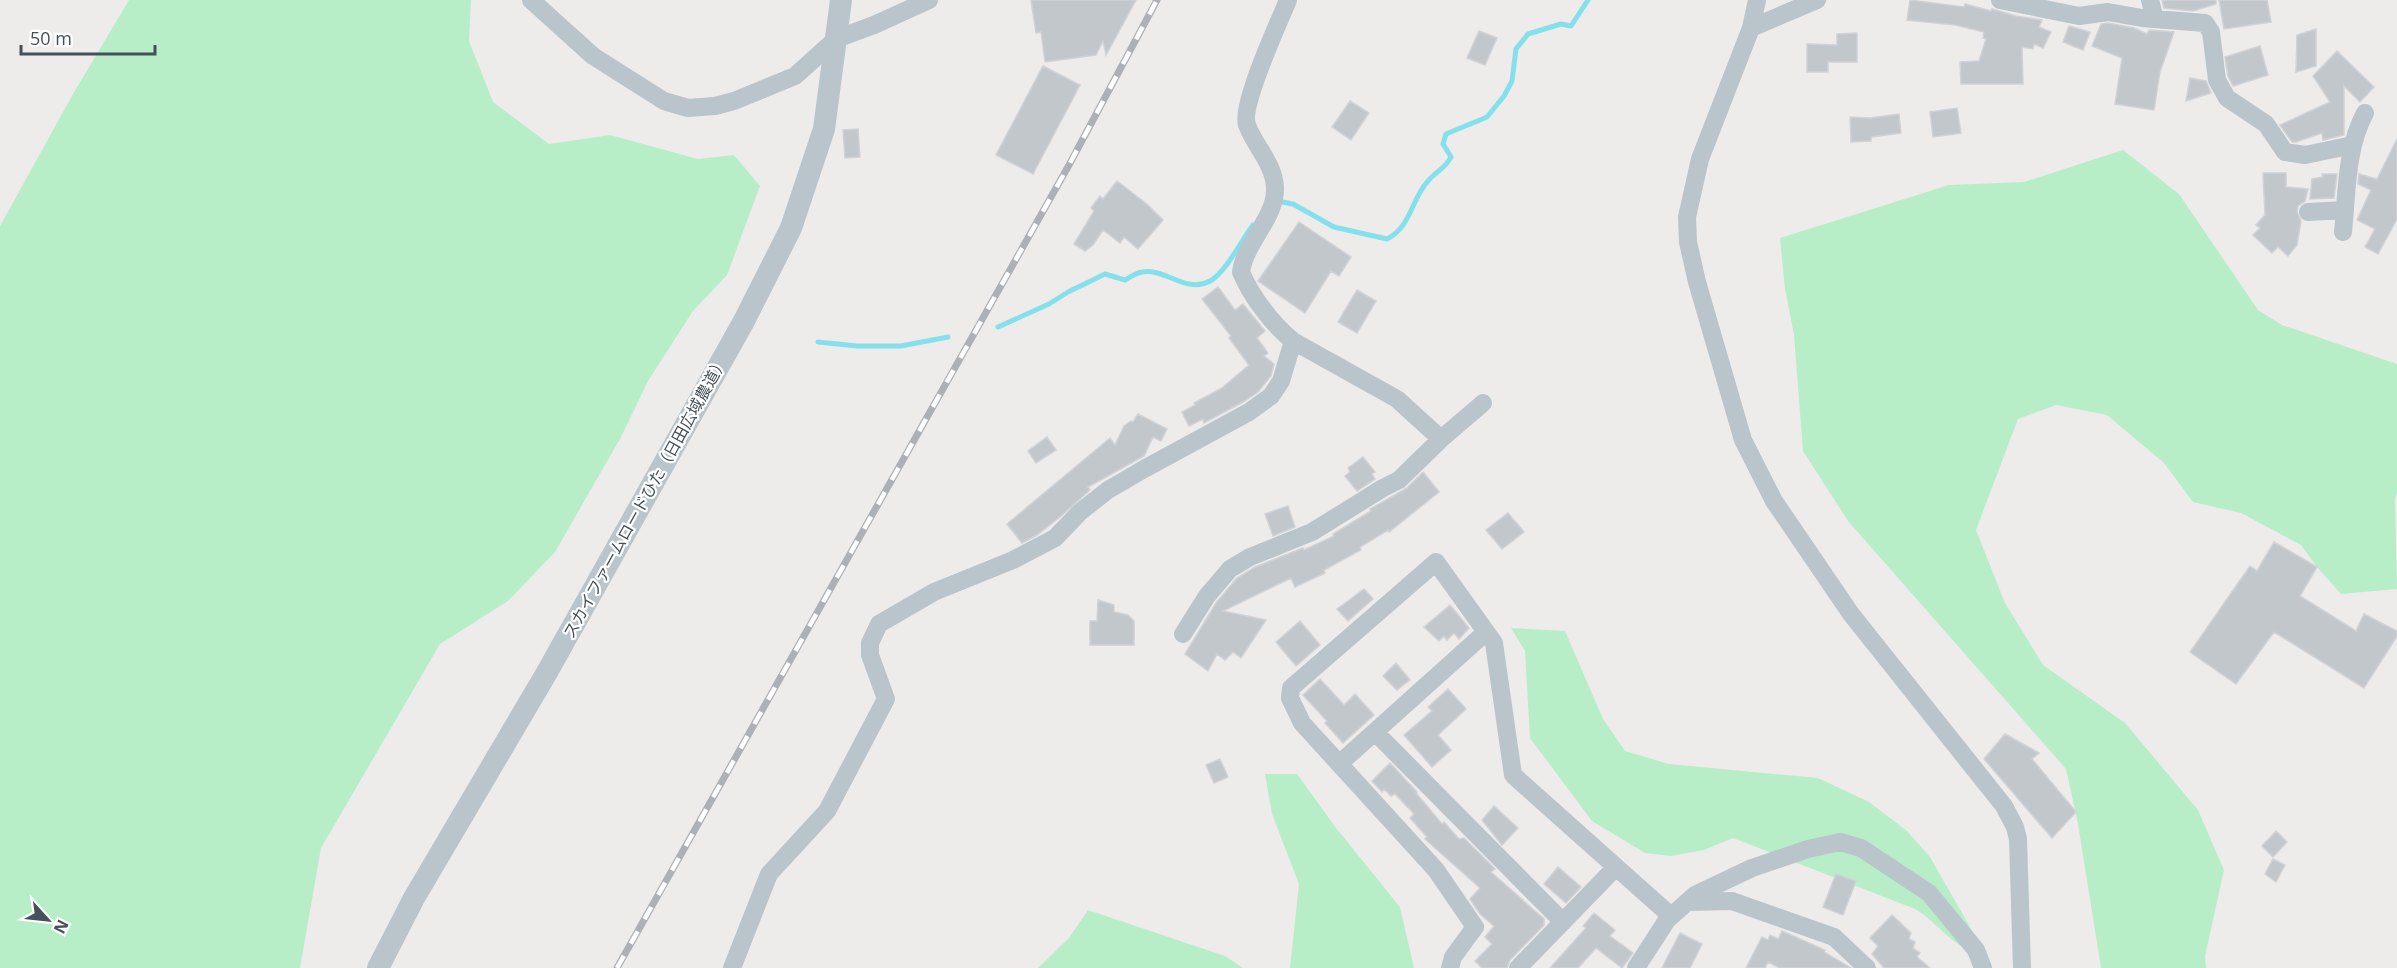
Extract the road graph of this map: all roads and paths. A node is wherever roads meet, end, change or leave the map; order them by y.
1 (531, 0) edge
2 (841, 0) edge
3 (929, 0) edge
4 (1288, 0) edge
5 (1757, 0) edge
6 (1817, 0) edge
7 (2000, 0) edge
8 (2150, 0) edge
9 (2155, 19) junction
10 (1751, 28) junction
11 (836, 39) junction
12 (2365, 113) dead end
13 (2353, 146) junction
14 (2346, 210) junction
15 (2308, 212) dead end
16 (2343, 232) dead end
17 (1293, 341) junction
18 (1483, 404) dead end
19 (1441, 439) junction
20 (1486, 632) junction
21 (1183, 634) dead end
22 (1375, 732) junction
23 (1340, 764) junction
24 (1616, 867) junction
25 (1687, 902) junction
26 (1671, 916) junction
27 (1563, 922) junction
28 (378, 968) edge
29 (732, 968) edge
30 (1450, 968) edge
31 (1518, 968) edge
32 (1636, 968) edge
33 (1867, 968) edge
34 (1983, 968) edge
35 (2022, 968) edge

1 - 11 street
2 - 11 street, スカイファームロードひた（日田広域農道）
3 - 11 street
4 - 17 street
5 - 10 street
6 - 10 street
7 - 9 street
8 - 9 street
9 - 13 street
10 - 35 street
11 - 28 street, スカイファームロードひた（日田広域農道）
12 - 13 street
13 - 14 street
14 - 15 street
14 - 16 street
17 - 19 street
17 - 29 street
18 - 19 street
19 - 21 street
20 - 22 street
20 - 23 street
20 - 24 street
22 - 23 street
22 - 27 street
23 - 30 street
24 - 26 street
24 - 27 street
25 - 26 street
25 - 33 street
25 - 34 street
26 - 32 street
27 - 31 street

